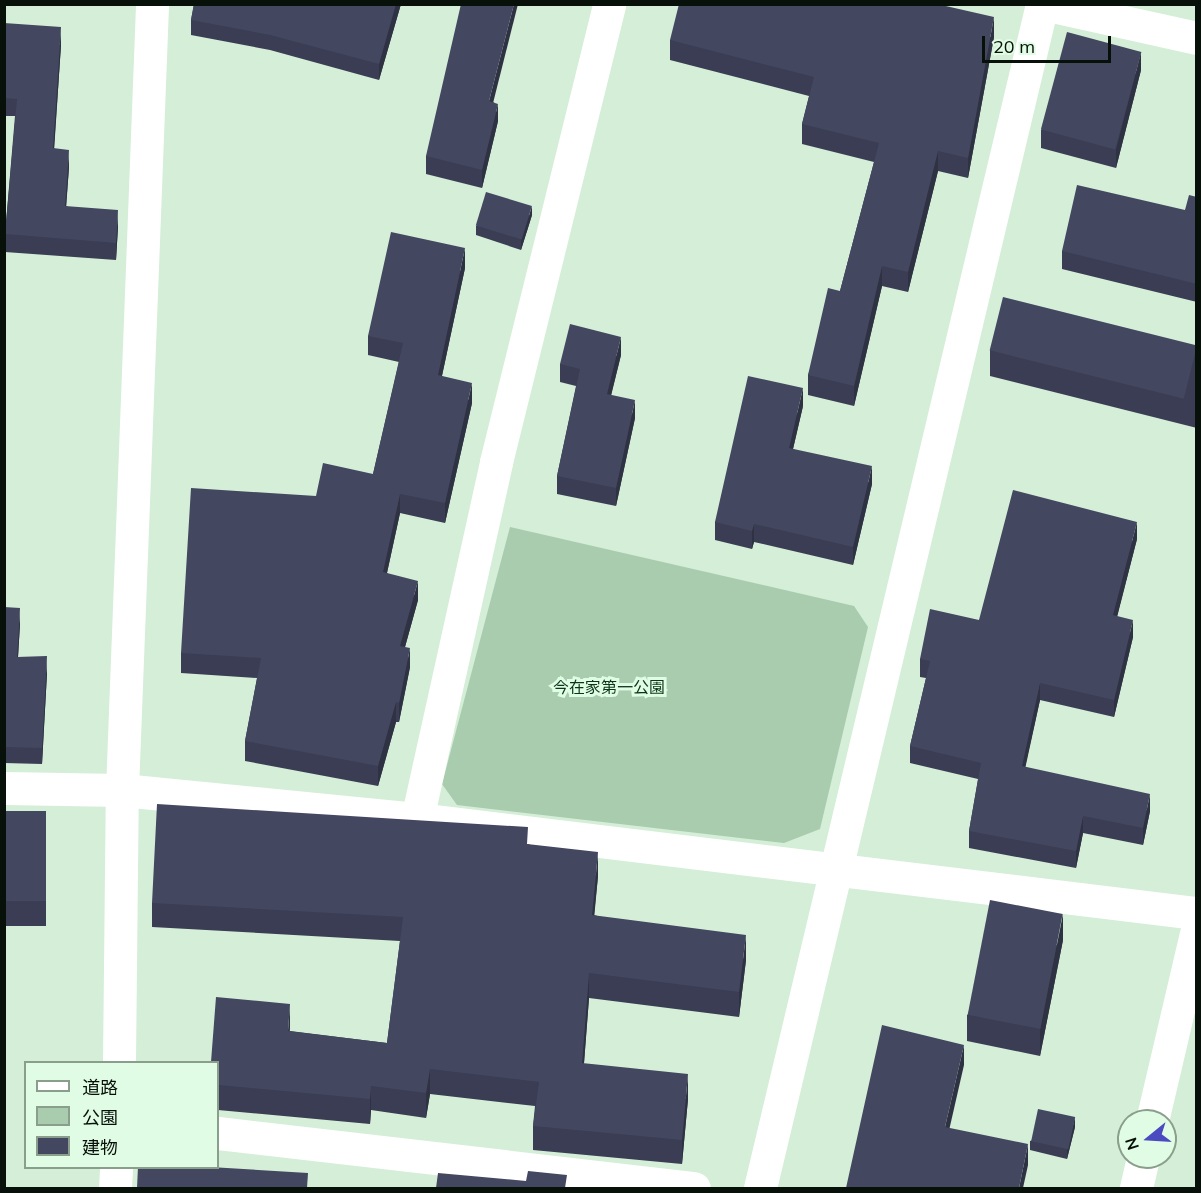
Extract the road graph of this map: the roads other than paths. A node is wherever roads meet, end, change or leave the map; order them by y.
1 (152, 4) edge
2 (609, 4) edge
3 (1042, 4) edge
4 (1197, 38) edge
5 (4, 788) edge
6 (122, 790) junction
7 (417, 819) junction
8 (834, 872) junction
9 (1197, 913) edge
10 (1197, 934) edge
11 (119, 1061) edge
12 (1155, 1109) edge
13 (219, 1133) edge
14 (116, 1169) edge
15 (1140, 1169) edge
16 (115, 1188) edge
17 (694, 1188) edge
18 (760, 1188) edge
19 (1136, 1188) edge

1 - 6 street
2 - 7 street
3 - 4 street
3 - 8 street
5 - 6 street
6 - 7 street
6 - 11 street
7 - 8 street
8 - 9 street
8 - 18 street
10 - 12 street
13 - 17 street
14 - 16 street
15 - 19 street

